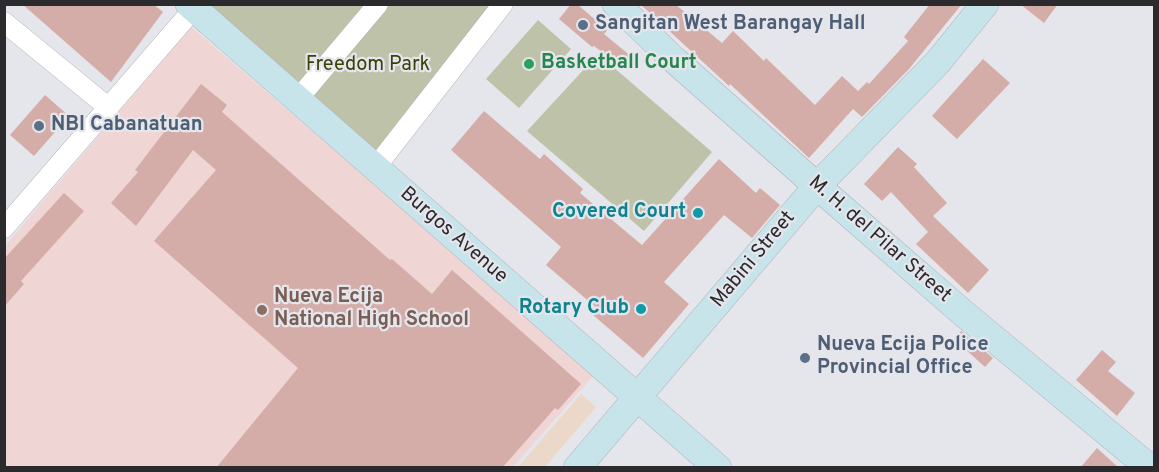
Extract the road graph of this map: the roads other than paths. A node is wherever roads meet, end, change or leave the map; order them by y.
1 (378, 4) edge
2 (503, 4) edge
3 (616, 4) edge
4 (985, 4) edge
5 (189, 9) edge
6 (4, 22) edge
7 (297, 100) junction
8 (109, 108) junction
9 (375, 168) junction
10 (817, 186) junction
11 (4, 228) edge
12 (638, 396) junction
13 (577, 468) edge
14 (718, 468) edge
15 (1150, 468) edge

1 - 7 street
2 - 9 street
3 - 10 main road, M. H. del Pilar Street
4 - 10 main road, Mabini Street
5 - 7 main road, Burgos Avenue
5 - 8 street
6 - 8 street
7 - 9 main road, Burgos Avenue
8 - 11 street
9 - 12 main road, Burgos Avenue
10 - 12 main road, Mabini Street
10 - 15 main road, M. H. del Pilar Street
12 - 13 main road, Mabini Street
12 - 14 main road, Burgos Avenue

